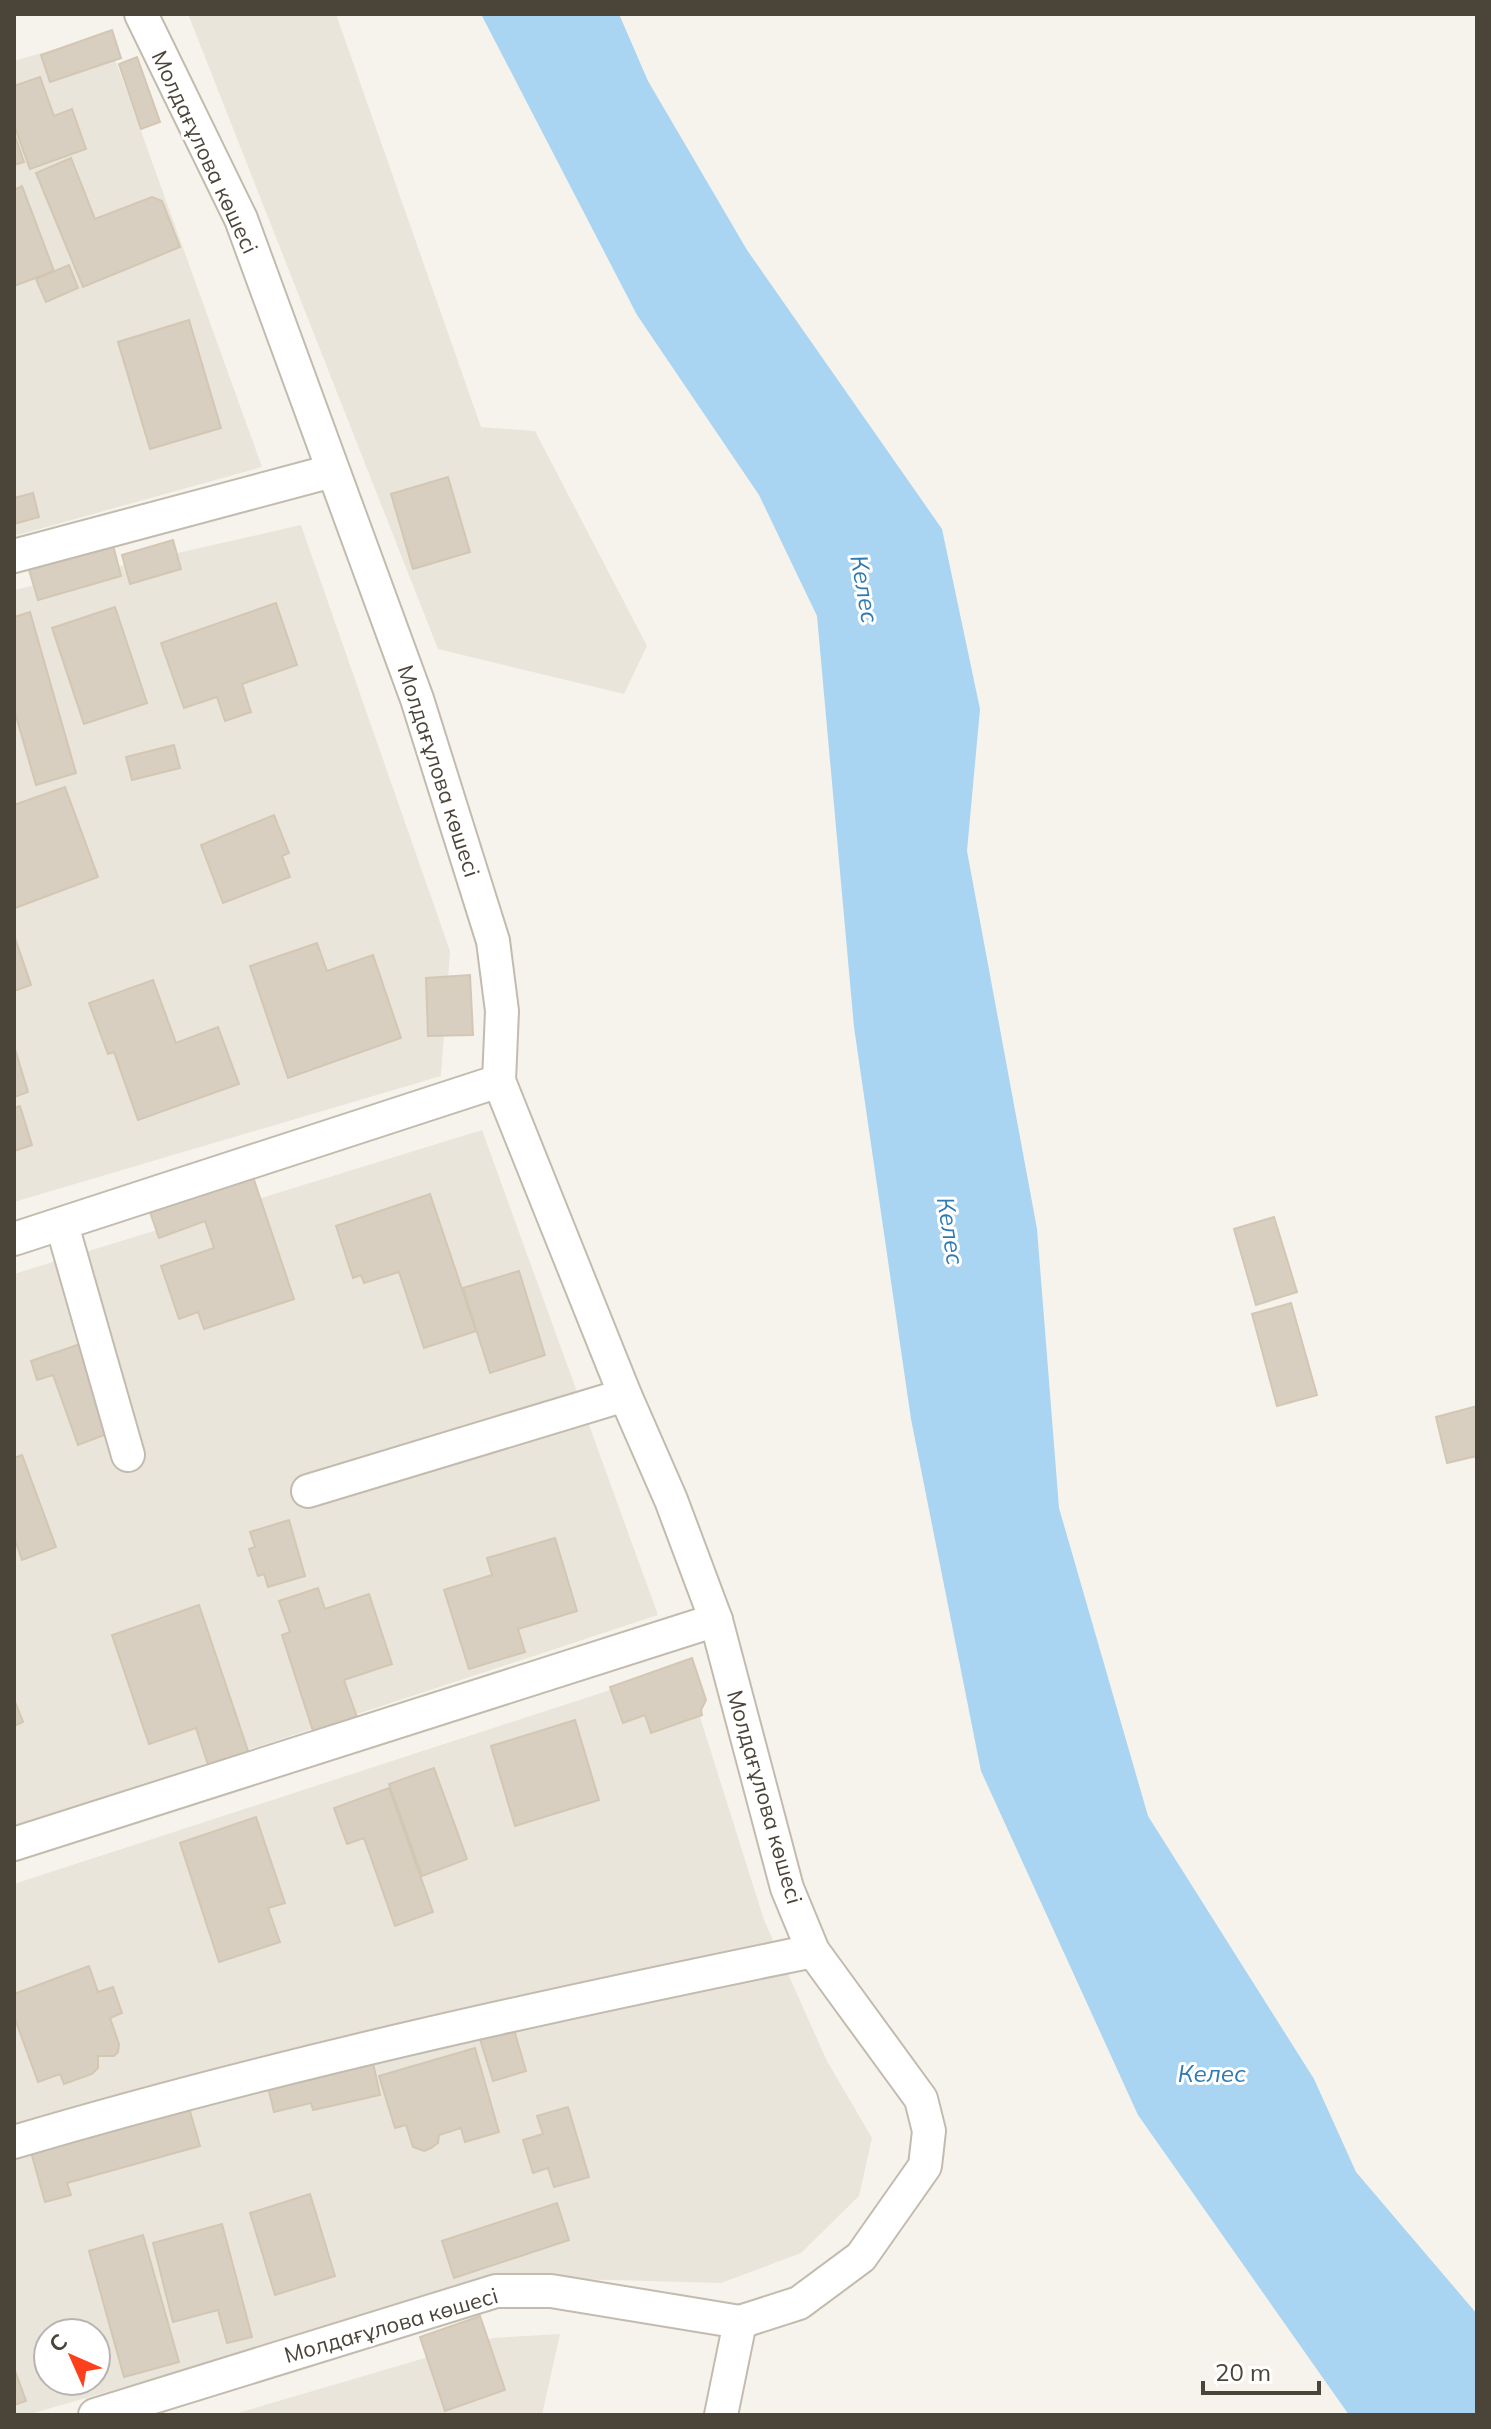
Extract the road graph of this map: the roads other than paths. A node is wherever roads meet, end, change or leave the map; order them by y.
1 (141, 14) edge
2 (332, 471) junction
3 (14, 556) edge
4 (499, 1081) junction
5 (62, 1225) junction
6 (14, 1239) edge
7 (625, 1395) junction
8 (128, 1455) dead end
9 (308, 1491) dead end
10 (716, 1620) junction
11 (14, 1844) edge
12 (813, 1951) junction
13 (14, 2142) edge
14 (740, 2322) junction
15 (95, 2415) edge
16 (721, 2415) edge

1 - 2 street, Молдағұлова көшесі
2 - 3 street
2 - 4 street, Молдағұлова көшесі
4 - 5 street
4 - 7 street, Молдағұлова көшесі
5 - 6 street
5 - 8 street
7 - 9 street
7 - 10 street, Молдағұлова көшесі
10 - 11 street
10 - 12 street, Молдағұлова көшесі
12 - 13 street
12 - 14 street, Молдағұлова көшесі
14 - 15 street, Молдағұлова көшесі
14 - 16 street

